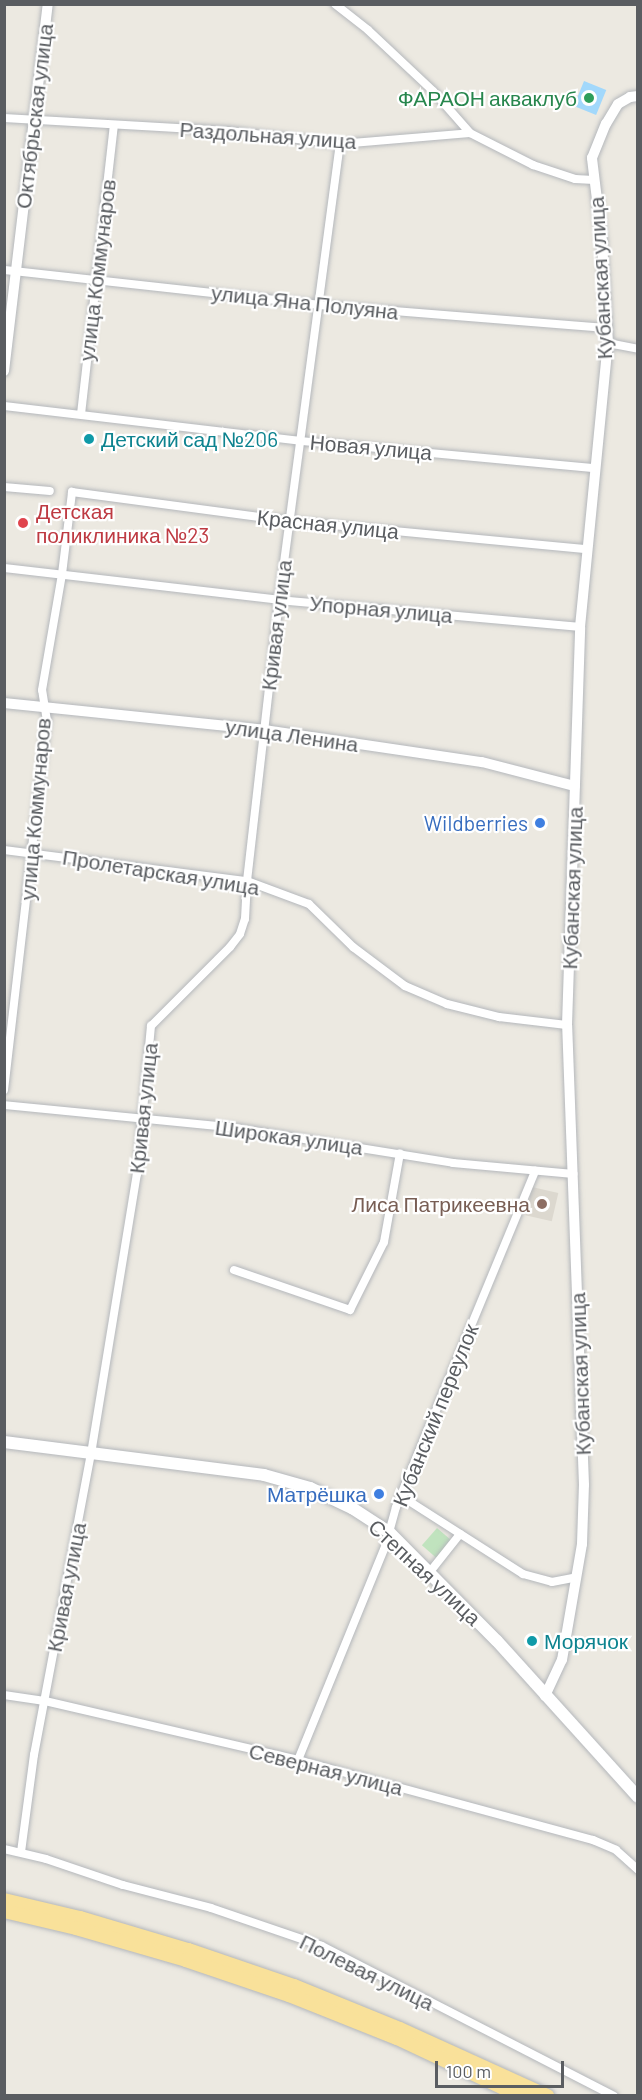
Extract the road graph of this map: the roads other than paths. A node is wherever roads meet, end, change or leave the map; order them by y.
1 (48, 4) edge
2 (335, 4) edge
3 (638, 96) edge
4 (4, 118) edge
5 (34, 122) junction
6 (114, 126) junction
7 (470, 133) junction
8 (340, 144) junction
9 (594, 180) junction
10 (10, 271) edge
11 (96, 280) junction
12 (319, 305) junction
13 (606, 328) junction
14 (608, 344) junction
15 (638, 349) edge
16 (4, 371) edge
17 (4, 406) edge
18 (81, 414) junction
19 (301, 441) junction
20 (594, 468) junction
21 (4, 487) edge
22 (50, 491) dead end
23 (72, 492) joint
24 (289, 522) junction
25 (586, 549) junction
26 (4, 568) edge
27 (62, 574) junction
28 (279, 600) junction
29 (580, 627) junction
30 (4, 703) edge
31 (44, 708) junction
32 (264, 730) junction
33 (575, 786) junction
34 (4, 850) edge
35 (33, 853) junction
36 (247, 881) junction
37 (567, 1025) junction
38 (4, 1090) edge
39 (4, 1105) edge
40 (142, 1119) junction
41 (400, 1153) junction
42 (535, 1171) junction
43 (573, 1174) junction
44 (234, 1269) dead end
45 (4, 1443) edge
46 (92, 1454) junction
47 (401, 1496) junction
48 (389, 1532) junction
49 (460, 1534) junction
50 (429, 1573) junction
51 (577, 1577) junction
52 (4, 1695) edge
53 (545, 1696) junction
54 (45, 1701) junction
55 (298, 1760) junction
56 (638, 1797) edge
57 (4, 1849) edge
58 (21, 1852) junction
59 (638, 1870) edge
60 (4, 1900) edge
61 (4, 1911) edge
62 (521, 2096) edge
63 (547, 2096) edge
64 (614, 2096) edge

1 - 5 street, Октябрьская улица
2 - 7 street
3 - 9 street, Кубанская улица
4 - 5 street, Раздольная улица
5 - 6 street, Раздольная улица
5 - 10 street, Октябрьская улица
6 - 8 street, Раздольная улица
6 - 11 street, улица Коммунаров
7 - 8 street, Раздольная улица
7 - 9 street
8 - 12 street, Кривая улица
9 - 13 street, Кубанская улица
10 - 11 street, улица Яна Полуяна
10 - 16 street, Октябрьская улица
11 - 12 street, улица Яна Полуяна
11 - 18 street, улица Коммунаров
12 - 13 street, улица Яна Полуяна
12 - 19 street, Кривая улица
13 - 14 street, Кубанская улица
14 - 15 street
14 - 20 street, Кубанская улица
17 - 18 street, Новая улица
18 - 19 street, Новая улица
19 - 20 street, Новая улица
19 - 24 street, Кривая улица
20 - 25 street, Кубанская улица
21 - 22 street
23 - 24 street, Красная улица
23 - 27 street, улица Коммунаров
24 - 25 street, Красная улица
24 - 28 street, Кривая улица
25 - 29 street, Кубанская улица
26 - 27 street, Упорная улица
27 - 28 street, Упорная улица
27 - 31 street, улица Коммунаров
28 - 29 street, Упорная улица
28 - 32 street, Кривая улица
29 - 33 street, Кубанская улица
30 - 31 street, улица Ленина
31 - 32 street, улица Ленина
31 - 35 street, улица Коммунаров
32 - 33 street, улица Ленина
32 - 36 street, Кривая улица
33 - 37 street, Кубанская улица
34 - 35 street, Пролетарская улица
35 - 36 street, Пролетарская улица
35 - 38 street, улица Коммунаров
36 - 37 street, Пролетарская улица
36 - 40 street, Кривая улица
37 - 43 street, Кубанская улица
39 - 40 street, Широкая улица
40 - 41 street, Широкая улица
40 - 46 street, Кривая улица
41 - 42 street, Широкая улица
41 - 44 street
42 - 43 street, Широкая улица
42 - 47 street, Кубанский переулок
43 - 51 street, Кубанская улица
45 - 46 main road, Степная улица
46 - 48 main road, Степная улица
46 - 54 street, Кривая улица
47 - 48 street, Кубанский переулок
47 - 49 street
48 - 50 main road, Степная улица
48 - 55 street, Кубанский переулок
49 - 50 street
49 - 51 street
50 - 53 main road, Степная улица
51 - 53 street, Кубанская улица
52 - 54 street, Северная улица
53 - 56 main road, Степная улица
54 - 55 street, Северная улица
54 - 58 street, Кривая улица
55 - 59 street, Северная улица
57 - 58 street, Полевая улица
58 - 64 street, Полевая улица
60 - 63 highway, Полевая улица
61 - 62 highway

